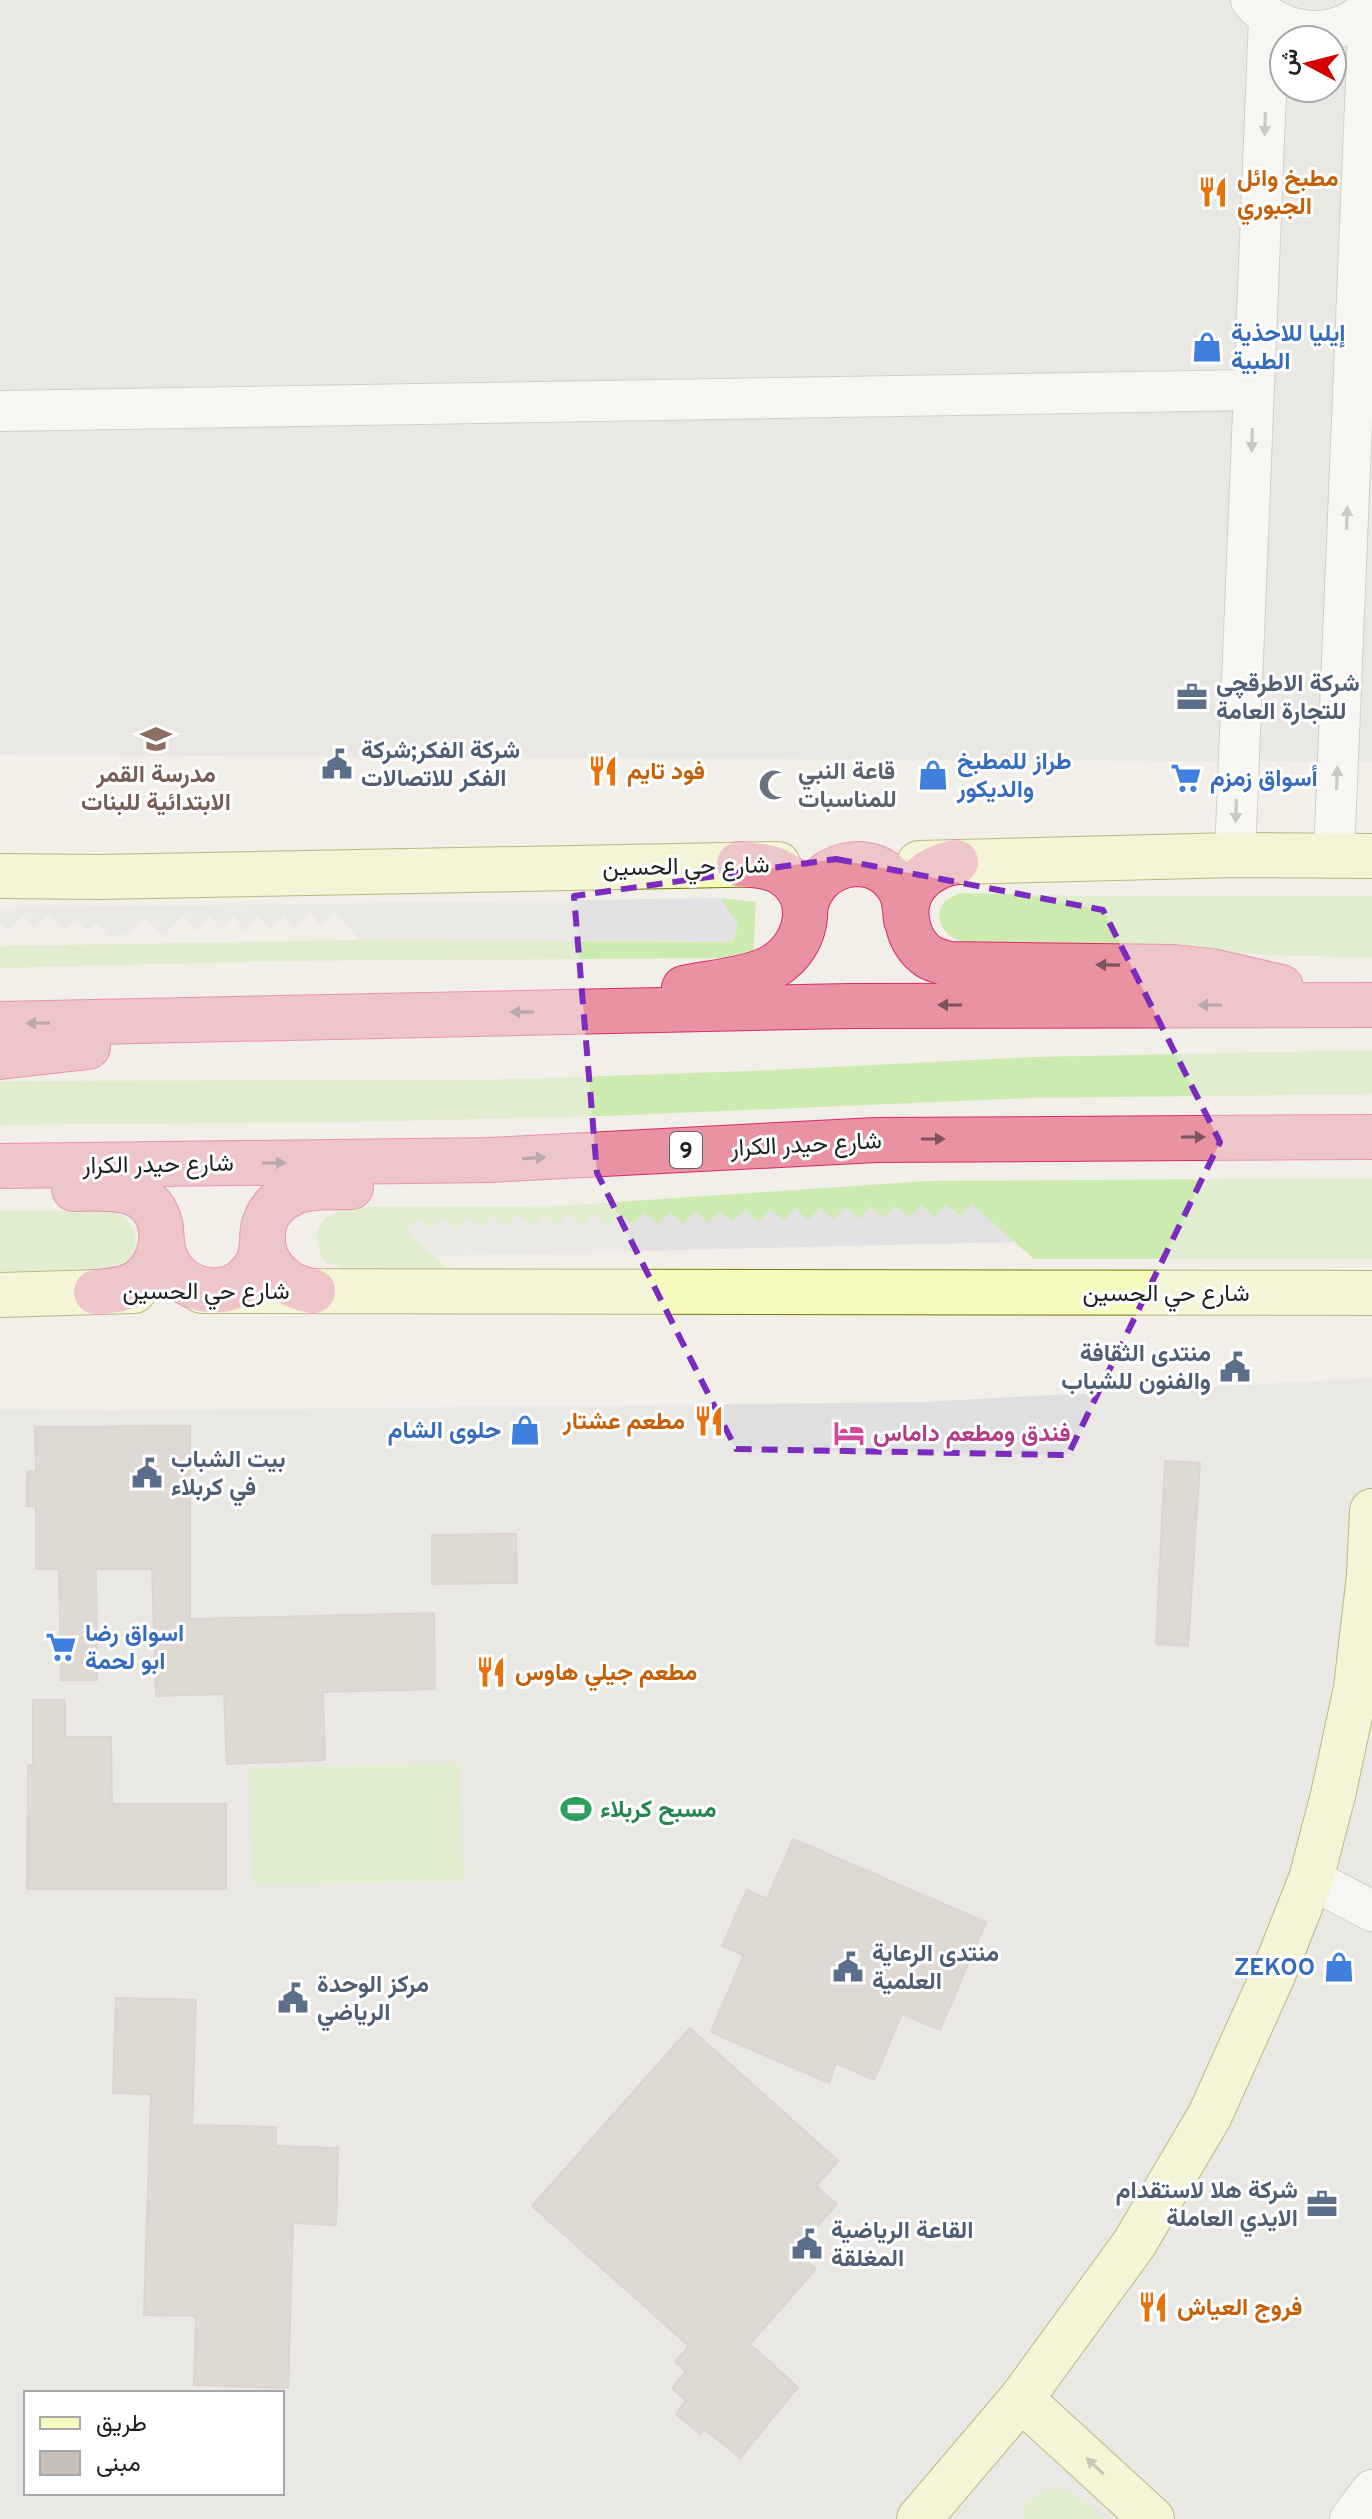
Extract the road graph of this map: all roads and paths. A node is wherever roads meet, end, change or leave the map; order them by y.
1 (1370, 6) edge
2 (1260, 9) edge
3 (1254, 390) junction
4 (1362, 393) edge
5 (0, 411) edge
6 (1235, 855) junction
7 (1353, 856) edge
8 (956, 862) junction
9 (739, 864) junction
10 (858, 864) junction
11 (0, 876) edge
12 (805, 913) junction
13 (906, 920) junction
14 (1320, 1004) junction
15 (1372, 1005) edge
16 (592, 1010) junction
17 (251, 1018) junction
18 (0, 1024) edge
19 (0, 1057) edge
20 (1372, 1112) edge
21 (1306, 1136) junction
22 (1372, 1137) edge
23 (489, 1160) junction
24 (0, 1166) edge
25 (0, 1190) edge
26 (263, 1233) junction
27 (162, 1241) junction
28 (215, 1291) junction
29 (313, 1291) junction
30 (96, 1292) junction
31 (1372, 1293) edge
32 (0, 1295) edge
33 (1372, 1511) edge
34 (1311, 1879) junction
35 (1372, 1911) edge
36 (1021, 2399) junction
37 (1372, 2490) edge
38 (927, 2516) edge
39 (1152, 2519) edge
40 (1350, 2519) edge

1 - 2 street
1 - 4 street
2 -> 3 street
3 - 5 street
3 -> 6 street
7 -> 4 street
6 - 7 main road, شارع حي الحسين
6 - 8 main road, شارع حي الحسين
8 - 10 main road, شارع حي الحسين
8 - 13 highway
9 - 10 main road, شارع حي الحسين
9 - 11 main road, شارع حي الحسين
9 - 12 highway
10 - 12 highway
10 - 13 highway
12 - 16 highway
14 -> 13 highway
14 - 15 highway
14 -> 16 highway
16 -> 17 highway
17 -> 18 highway
17 - 19 highway
20 - 21 highway
21 - 22 highway, شارع حيدر الكرار / 9
23 -> 21 highway, شارع حيدر الكرار / 9
24 -> 23 highway, شارع حيدر الكرار / 9
23 - 26 highway
25 - 27 highway
26 - 28 highway
26 - 29 highway
27 - 28 highway
27 - 30 highway
28 - 29 main road, شارع حي الحسين
28 - 30 main road, شارع حي الحسين
29 - 31 main road, شارع حي الحسين
30 - 32 main road, شارع حي الحسين
33 - 34 main road
34 - 35 street
34 - 36 main road
36 - 38 main road
39 -> 36 main road
37 - 40 street

